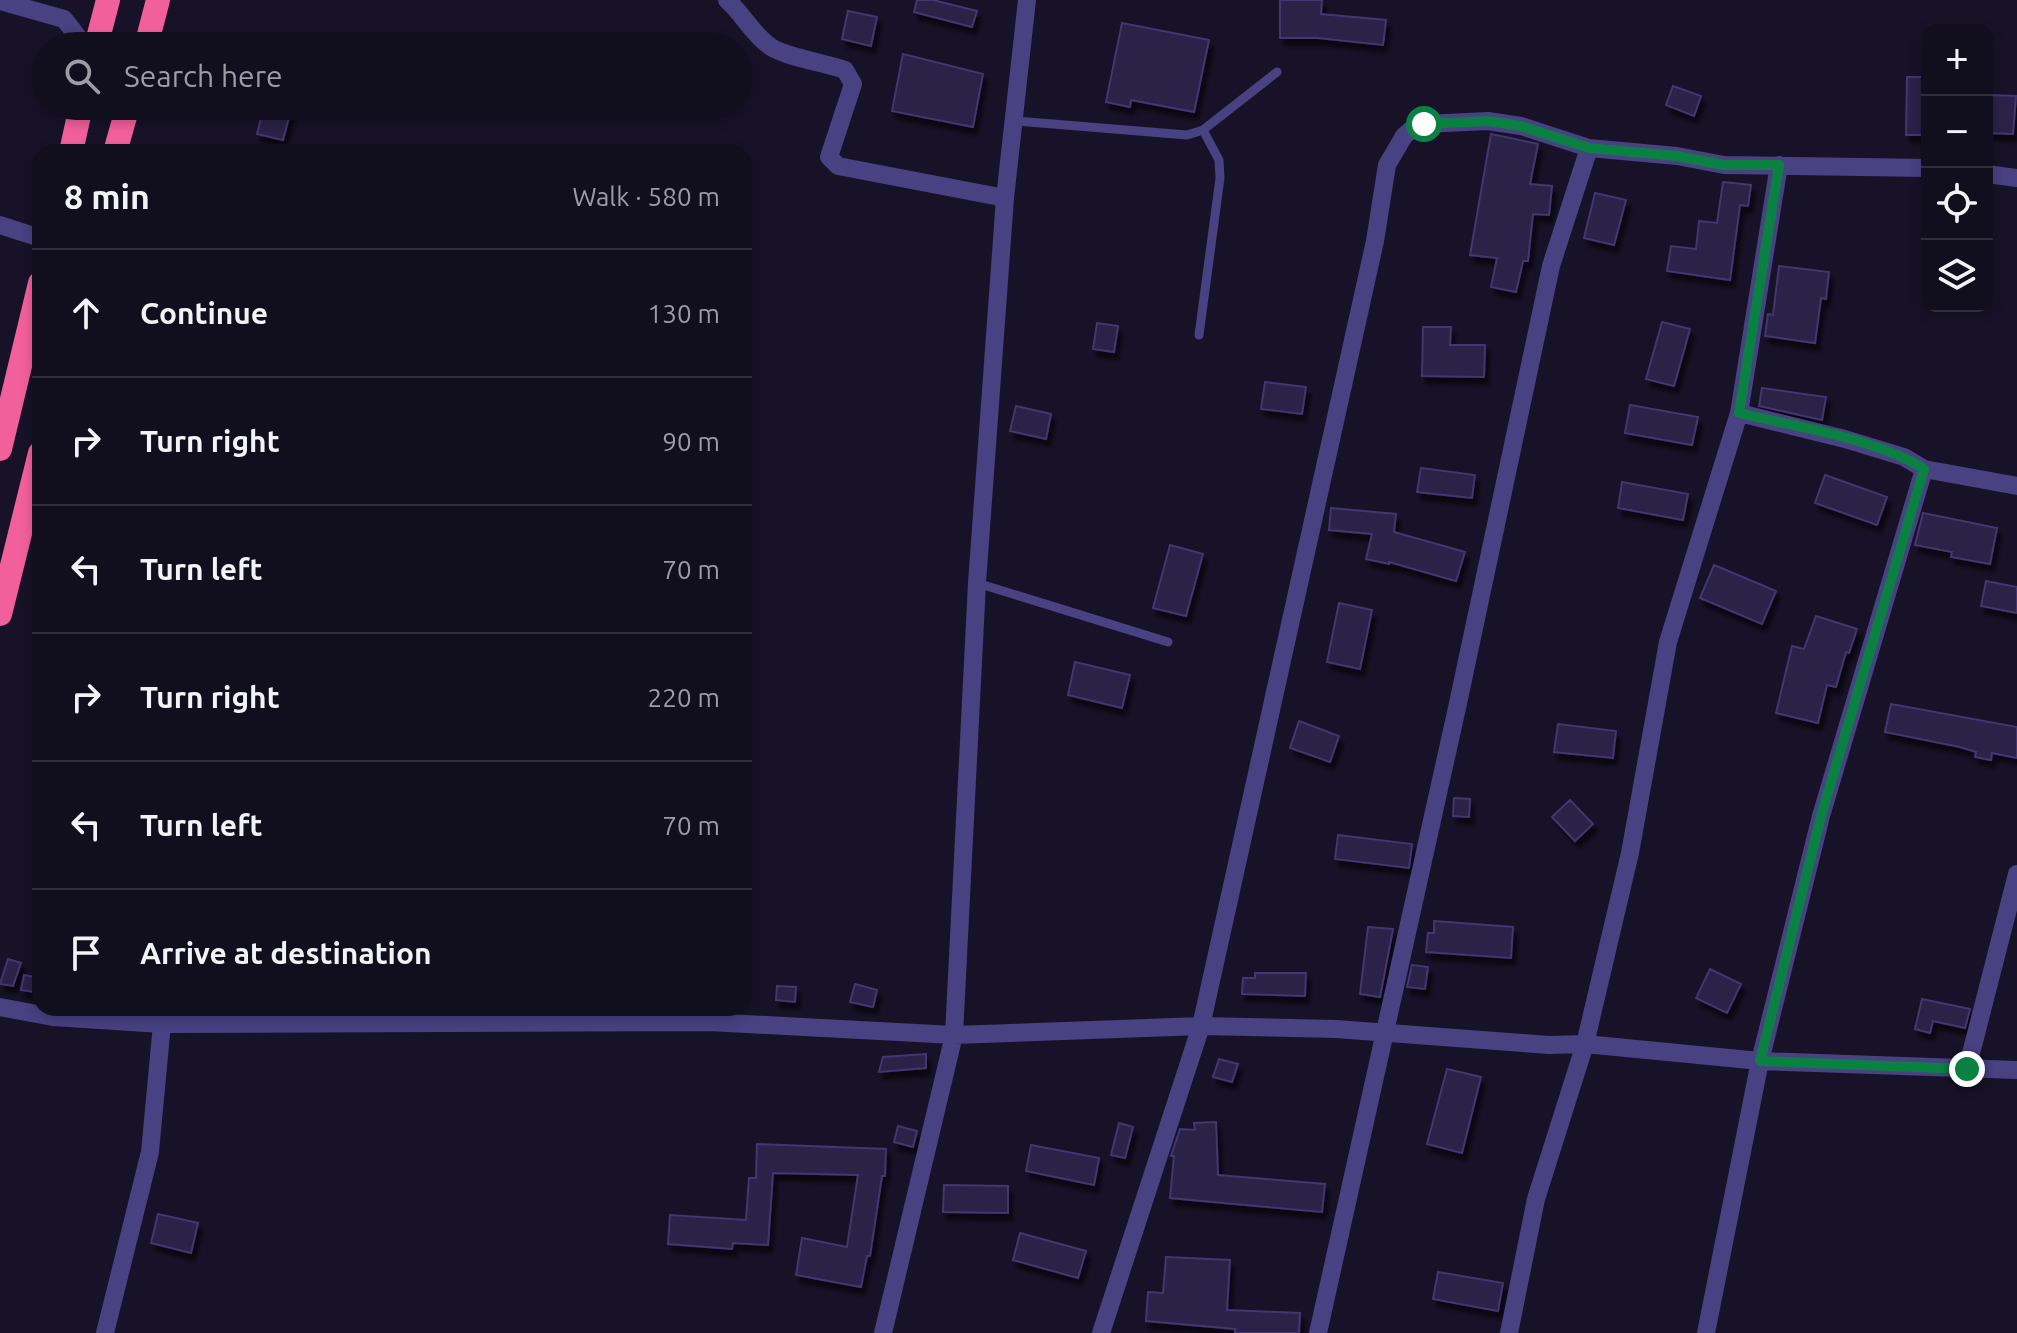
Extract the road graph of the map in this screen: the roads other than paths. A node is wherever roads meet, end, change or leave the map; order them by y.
1 (108, 0) edge
2 (158, 0) edge
3 (727, 0) edge
4 (1027, 0) edge
5 (0, 1) edge
6 (74, 32) edge
7 (100, 32) edge
8 (150, 32) edge
9 (1277, 72) dead end
10 (78, 120) edge
11 (124, 120) edge
12 (1016, 121) junction
13 (1203, 130) junction
14 (73, 144) edge
15 (118, 144) edge
16 (1589, 148) junction
17 (1779, 165) junction
18 (1921, 168) edge
19 (1993, 175) edge
20 (2017, 178) edge
21 (1005, 198) junction
22 (0, 225) edge
23 (32, 235) edge
24 (32, 316) edge
25 (1199, 335) dead end
26 (1739, 413) junction
27 (0, 449) edge
28 (1924, 469) junction
29 (32, 485) edge
30 (2017, 486) edge
31 (977, 583) junction
32 (0, 614) edge
33 (1168, 642) dead end
34 (2017, 874) edge
35 (0, 1007) edge
36 (32, 1013) edge
37 (48, 1016) edge
38 (162, 1024) junction
39 (1201, 1026) junction
40 (1385, 1033) junction
41 (954, 1035) junction
42 (1585, 1044) junction
43 (1760, 1061) junction
44 (1967, 1069) junction
45 (2017, 1070) edge
46 (105, 1333) edge
47 (883, 1333) edge
48 (1101, 1333) edge
49 (1318, 1333) edge
50 (1509, 1333) edge
51 (1706, 1333) edge

1 - 7 highway
2 - 8 highway
3 - 21 street
4 - 12 street
5 - 6 street
9 - 13 lane
10 - 14 highway
11 - 15 highway
12 - 13 lane
12 - 21 street
13 - 25 lane
16 - 17 street
16 - 39 street
16 - 40 street
17 - 18 street
17 - 26 street
19 - 20 street
21 - 31 street
22 - 23 street
24 - 27 highway
26 - 28 street
26 - 42 street
28 - 30 street
28 - 43 street
29 - 32 highway
31 - 33 lane
31 - 41 street
34 - 44 street
35 - 36 street
37 - 38 street
38 - 41 street
38 - 46 street
39 - 40 street
39 - 41 street
39 - 48 street
40 - 42 street
40 - 49 street
41 - 47 street
42 - 43 street
42 - 50 street
43 - 44 street
43 - 51 street
44 - 45 street

